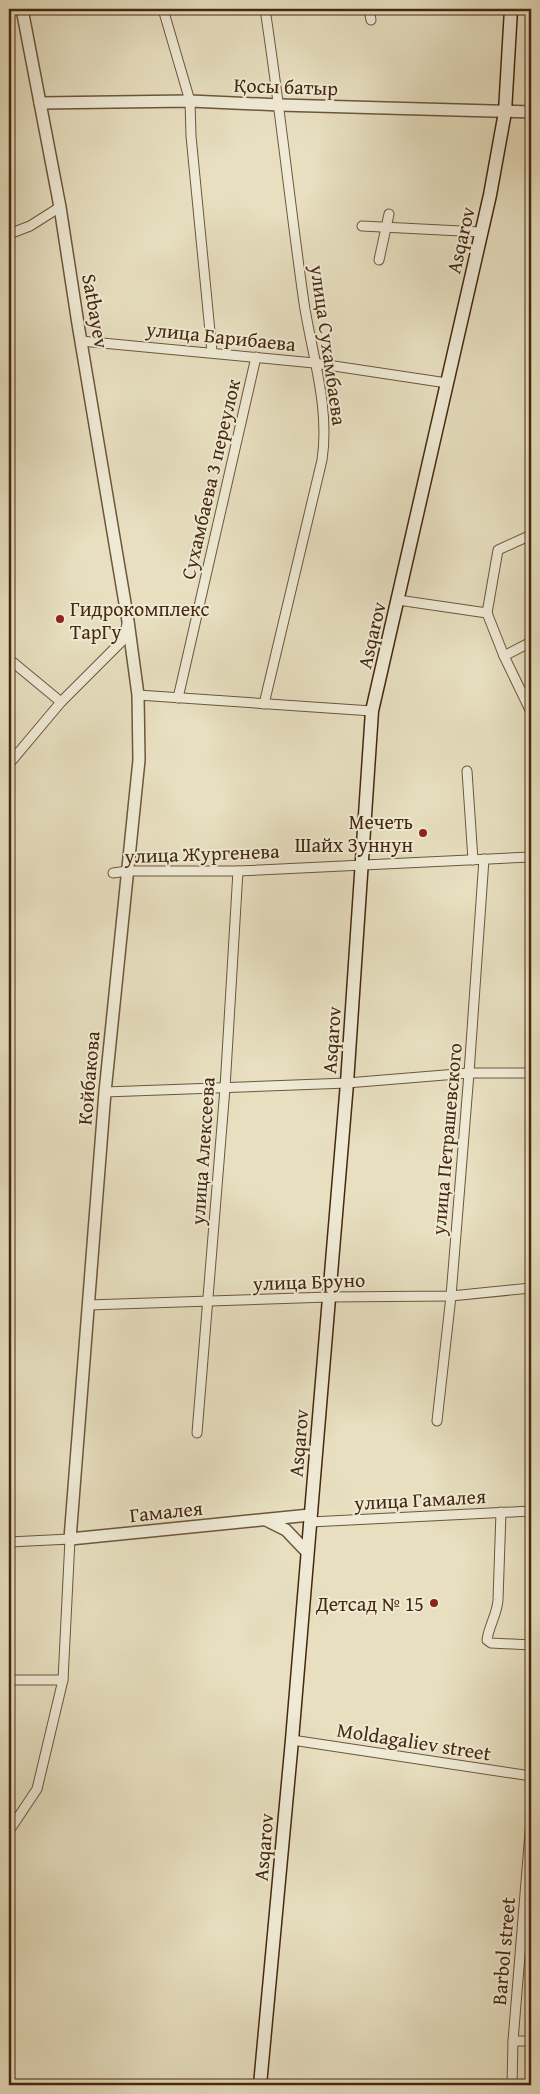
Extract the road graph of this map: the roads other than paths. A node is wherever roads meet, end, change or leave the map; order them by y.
1 (22, 9) edge
2 (163, 9) edge
3 (265, 9) edge
4 (369, 9) edge
5 (511, 9) edge
6 (370, 20) dead end
7 (190, 101) junction
8 (40, 102) junction
9 (280, 106) junction
10 (505, 112) junction
11 (531, 112) edge
12 (60, 207) junction
13 (389, 214) dead end
14 (362, 226) dead end
15 (386, 227) junction
16 (481, 232) junction
17 (9, 234) edge
18 (379, 260) dead end
19 (81, 341) junction
20 (212, 352) junction
21 (256, 357) junction
22 (314, 363) junction
23 (447, 383) junction
24 (531, 535) edge
25 (398, 600) junction
26 (487, 613) junction
27 (128, 621) junction
28 (531, 642) edge
29 (504, 656) junction
30 (9, 659) edge
31 (138, 695) junction
32 (178, 698) junction
33 (61, 702) junction
34 (264, 704) junction
35 (372, 711) junction
36 (531, 712) edge
37 (9, 764) edge
38 (466, 771) dead end
39 (531, 857) edge
40 (484, 859) junction
41 (472, 860) junction
42 (362, 864) junction
43 (128, 871) junction
44 (238, 871) junction
45 (113, 873) dead end
46 (469, 1073) junction
47 (531, 1073) edge
48 (347, 1083) junction
49 (225, 1088) junction
50 (105, 1092) junction
51 (531, 1288) edge
52 (451, 1296) junction
53 (329, 1297) junction
54 (207, 1301) junction
55 (88, 1305) junction
56 (437, 1421) dead end
57 (197, 1433) dead end
58 (531, 1511) edge
59 (501, 1512) junction
60 (310, 1518) junction
61 (266, 1520) junction
62 (70, 1538) junction
63 (9, 1542) edge
64 (307, 1552) junction
65 (531, 1645) edge
66 (9, 1680) edge
67 (63, 1680) junction
68 (292, 1740) junction
69 (531, 1776) edge
70 (531, 1820) edge
71 (9, 1831) edge
72 (513, 2041) junction
73 (531, 2041) edge
74 (260, 2085) edge
75 (512, 2085) edge

1 - 8 street, Satbayev
2 - 7 street, Сухамбаева 3 переулок
3 - 9 street, улица Сухамбаева
4 - 6 street
5 - 10 main road, Asqarov
7 - 8 street, Қосы батыр
7 - 9 street, Қосы батыр
7 - 20 street, Сухамбаева 3 переулок
8 - 12 street, Satbayev
9 - 10 street, Қосы батыр
9 - 22 street, улица Сухамбаева
10 - 11 street, Қосы батыр
10 - 16 main road, Asqarov
12 - 17 street
12 - 19 street, Satbayev
13 - 15 street
14 - 15 street
15 - 16 street
15 - 18 street
16 - 23 main road, Asqarov
19 - 20 street, улица Барибаева
19 - 27 street, Satbayev
20 - 21 street, улица Барибаева
21 - 22 street, улица Барибаева
21 - 32 street, Сухамбаева 3 переулок
22 - 23 street, улица Барибаева
22 - 34 street, улица Сухамбаева
23 - 25 main road, Asqarov
24 - 26 street
25 - 26 street
25 - 35 main road, Asqarov
26 - 29 street
27 - 31 street, Койбакова
27 - 33 street
28 - 29 street
29 - 36 street
30 - 33 street
31 - 32 street
31 - 43 street, Койбакова
32 - 34 street
33 - 37 street
34 - 35 street
35 - 42 main road, Asqarov
38 - 41 street
39 - 40 street, улица Жургенева
40 - 41 street, улица Жургенева
40 - 46 street, улица Петрашевского
41 - 42 street, улица Жургенева
42 - 44 street, улица Жургенева
42 - 48 main road, Asqarov
43 - 44 street, улица Жургенева
43 - 45 street, улица Жургенева
43 - 50 street, Койбакова
44 - 49 street, улица Алексеева
46 - 47 street
46 - 48 street
46 - 52 street, улица Петрашевского
48 - 49 street
48 - 53 main road, Asqarov
49 - 50 street
49 - 54 street, улица Алексеева
50 - 55 street, Койбакова
51 - 52 street, улица Бруно
52 - 53 street, улица Бруно
52 - 56 street, улица Петрашевского
53 - 54 street, улица Бруно
53 - 60 main road, Asqarov
54 - 55 street, улица Бруно
54 - 57 street, улица Алексеева
55 - 62 street, Койбакова
58 - 59 street, улица Гамалея
59 - 60 street, улица Гамалея
59 - 65 street
60 - 61 street, Гамалея
60 - 64 main road, Asqarov
61 - 62 street, Гамалея
61 - 64 street
62 - 63 street
62 - 67 street
64 - 68 main road, Asqarov
66 - 67 street
67 - 71 street
68 - 69 street, Moldagaliev street
68 - 74 main road, Asqarov
70 - 72 street, Barbol street
72 - 73 street
72 - 75 street, Barbol street

